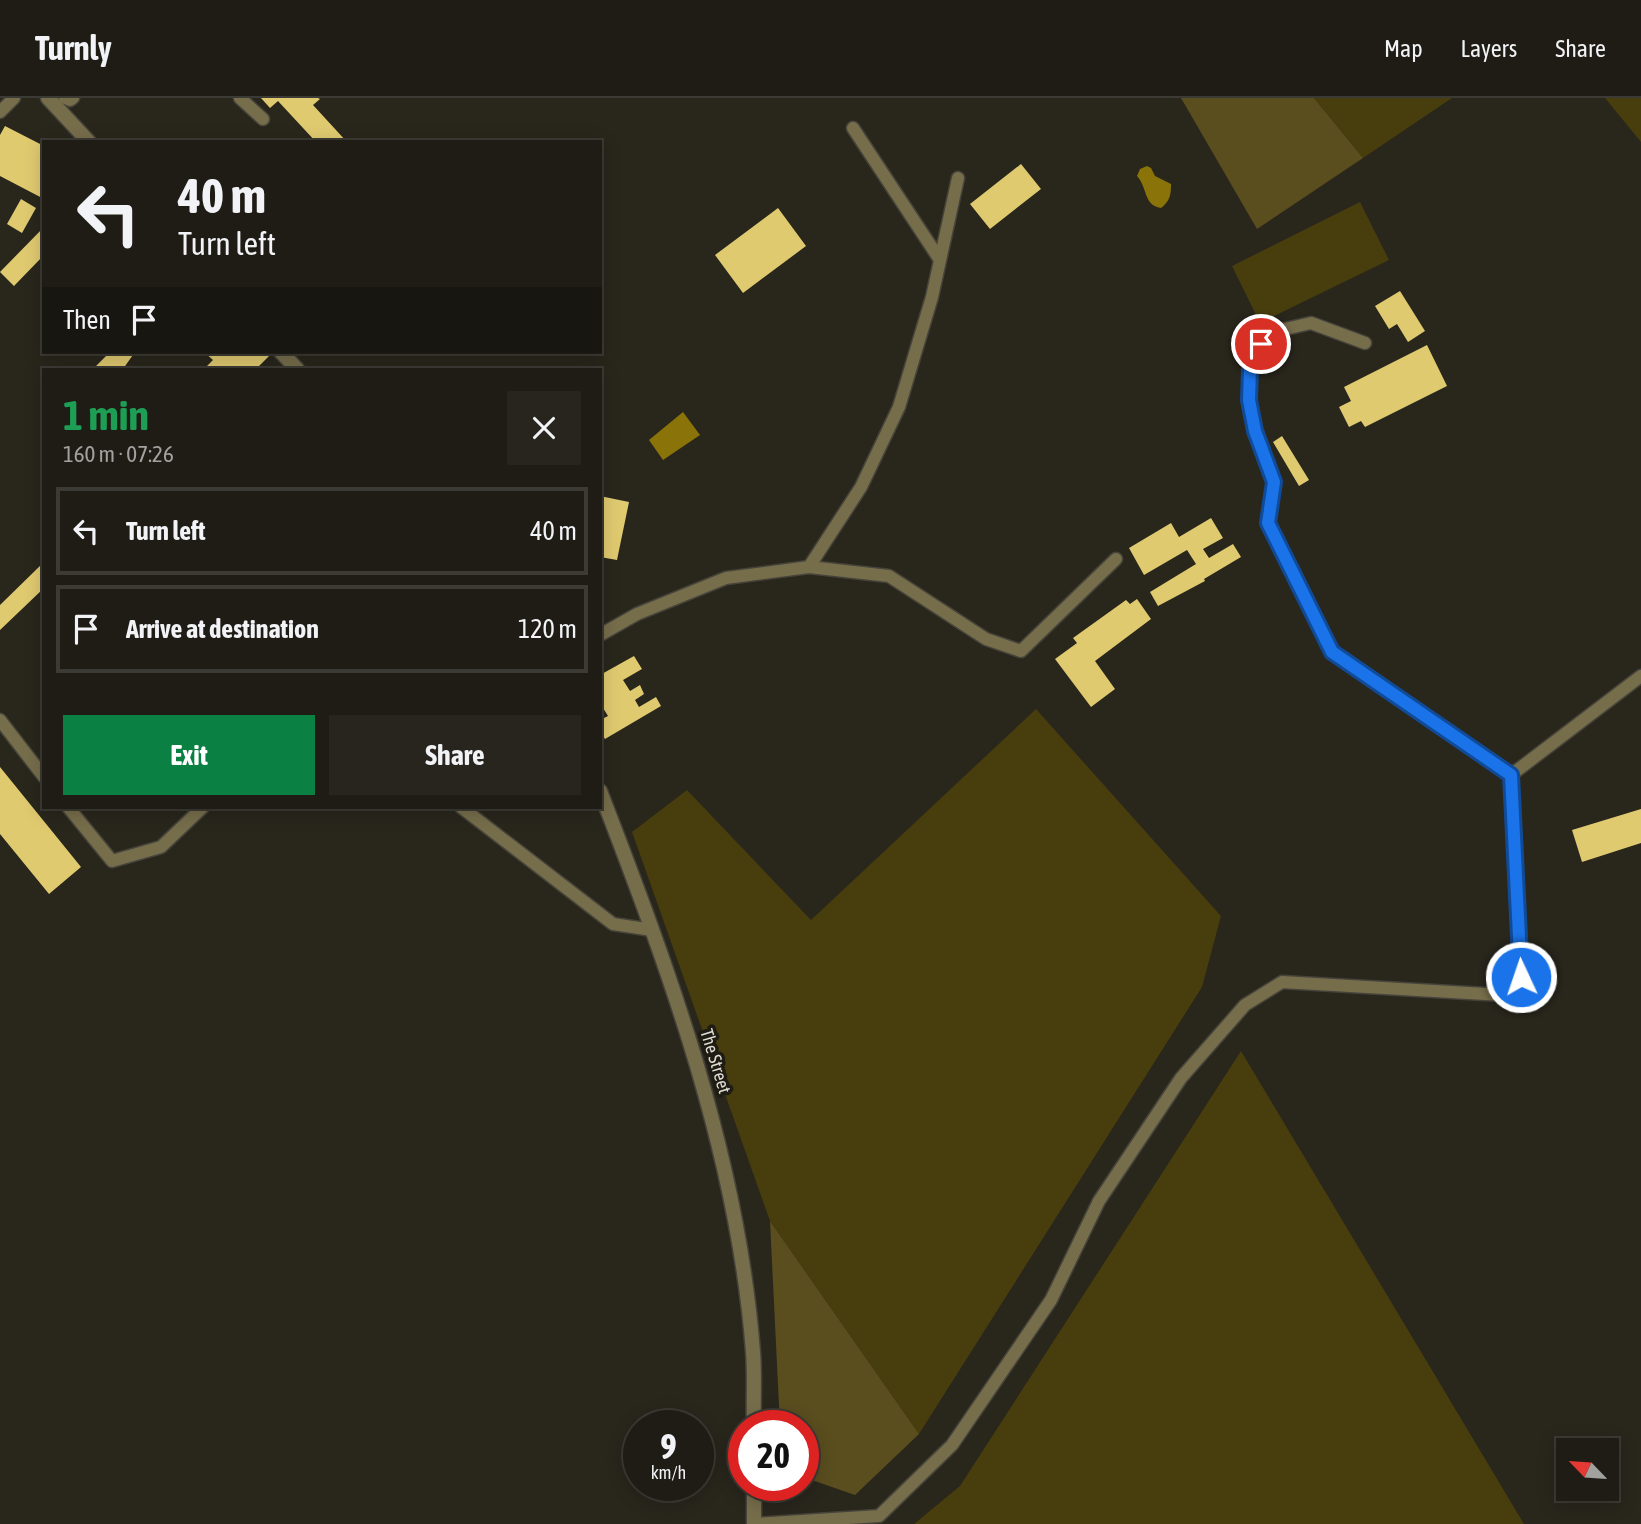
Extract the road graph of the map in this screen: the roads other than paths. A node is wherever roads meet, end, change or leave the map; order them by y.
1 (14, 98) edge
2 (48, 98) edge
3 (65, 98) edge
4 (73, 98) edge
5 (240, 98) edge
6 (0, 112) edge
7 (263, 119) dead end
8 (853, 128) dead end
9 (87, 140) edge
10 (958, 178) dead end
11 (940, 260) junction
12 (1365, 343) dead end
13 (283, 354) edge
14 (296, 368) edge
15 (1116, 559) dead end
16 (808, 567) junction
17 (602, 634) edge
18 (1641, 676) edge
19 (0, 720) edge
20 (42, 774) edge
21 (1511, 775) junction
22 (602, 796) edge
23 (70, 809) edge
24 (201, 809) edge
25 (464, 809) edge
26 (652, 930) junction
27 (754, 1410) edge
28 (754, 1501) edge
29 (754, 1524) edge

1 - 6 lane
2 - 9 street
3 - 4 lane
5 - 7 lane
8 - 11 lane
10 - 11 lane
11 - 16 lane
12 - 21 lane
13 - 14 street
15 - 16 lane
16 - 17 lane
18 - 21 lane
19 - 20 lane
21 - 29 lane
22 - 26 street, The Street
23 - 24 lane
25 - 26 lane
26 - 27 street, The Street
28 - 29 street

